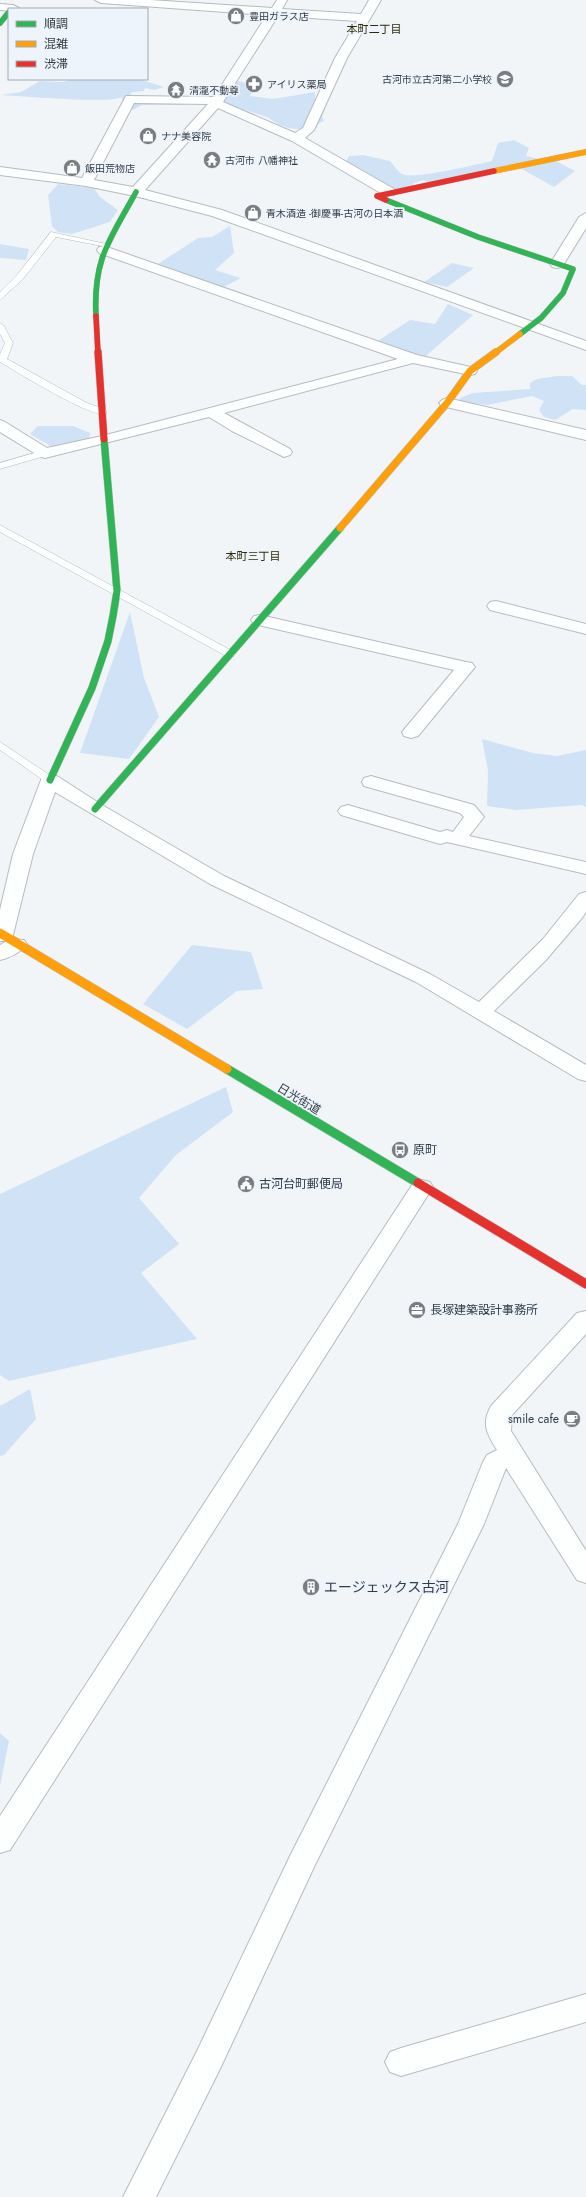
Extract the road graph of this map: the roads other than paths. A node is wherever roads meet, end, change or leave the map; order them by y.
1 (101, 0) edge
2 (283, 0) edge
3 (375, 0) edge
4 (0, 7) edge
5 (13, 7) edge
6 (276, 12) junction
7 (8, 13) edge
8 (363, 18) junction
9 (0, 23) edge
10 (217, 102) junction
11 (296, 138) junction
12 (586, 152) edge
13 (0, 171) edge
14 (86, 182) junction
15 (136, 192) junction
16 (389, 192) junction
17 (586, 217) edge
18 (106, 248) junction
19 (557, 264) junction
20 (0, 297) edge
21 (0, 326) edge
22 (529, 326) junction
23 (586, 346) edge
24 (413, 359) junction
25 (470, 371) junction
26 (447, 403) junction
27 (211, 411) junction
28 (103, 412) junction
29 (0, 425) edge
30 (586, 436) edge
31 (104, 440) junction
32 (284, 452) dead end
33 (45, 453) junction
34 (0, 466) edge
35 (0, 528) edge
36 (117, 590) junction
37 (496, 606) dead end
38 (260, 620) junction
39 (586, 629) edge
40 (230, 654) junction
41 (411, 732) dead end
42 (0, 745) edge
43 (50, 780) junction
44 (371, 782) dead end
45 (95, 809) junction
46 (348, 811) dead end
47 (457, 839) junction
48 (586, 868) edge
49 (586, 898) edge
50 (5, 942) edge
51 (482, 1011) junction
52 (586, 1074) edge
53 (422, 1187) junction
54 (586, 1284) edge
55 (586, 1319) edge
56 (511, 1454) junction
57 (586, 1573) edge
58 (0, 1841) edge
59 (586, 2008) edge
60 (401, 2062) dead end
61 (139, 2197) edge

1 - 6 street
2 - 6 street
3 - 8 street
4 - 5 street
6 - 8 street
6 - 10 street
7 - 9 street
8 - 11 street
10 - 11 street
10 - 14 street
10 - 15 street
11 - 16 street
12 - 16 street
13 - 14 street
14 - 15 street
15 - 18 street
15 - 22 street
16 - 19 street
17 - 19 street
18 - 20 lane
18 - 24 street
18 - 28 street
19 - 22 street
21 - 28 lane
22 - 23 street
22 - 25 street
24 - 25 street
24 - 27 street
25 - 26 street
26 - 30 street
26 - 38 street
27 - 31 street
27 - 32 street
28 - 31 street
29 - 33 street
31 - 33 street
31 - 36 street
33 - 34 lane
35 - 36 lane
36 - 40 lane
36 - 43 street
37 - 39 street
38 - 40 street
38 - 41 street
40 - 45 street
42 - 43 lane
43 - 45 street
43 - 50 street
44 - 47 street
45 - 51 street
46 - 47 street
47 - 48 street
49 - 51 street
50 - 53 street, 日光街道
51 - 52 street
53 - 54 street, 日光街道
53 - 58 street
55 - 56 street
56 - 57 street
56 - 61 street
59 - 60 street

